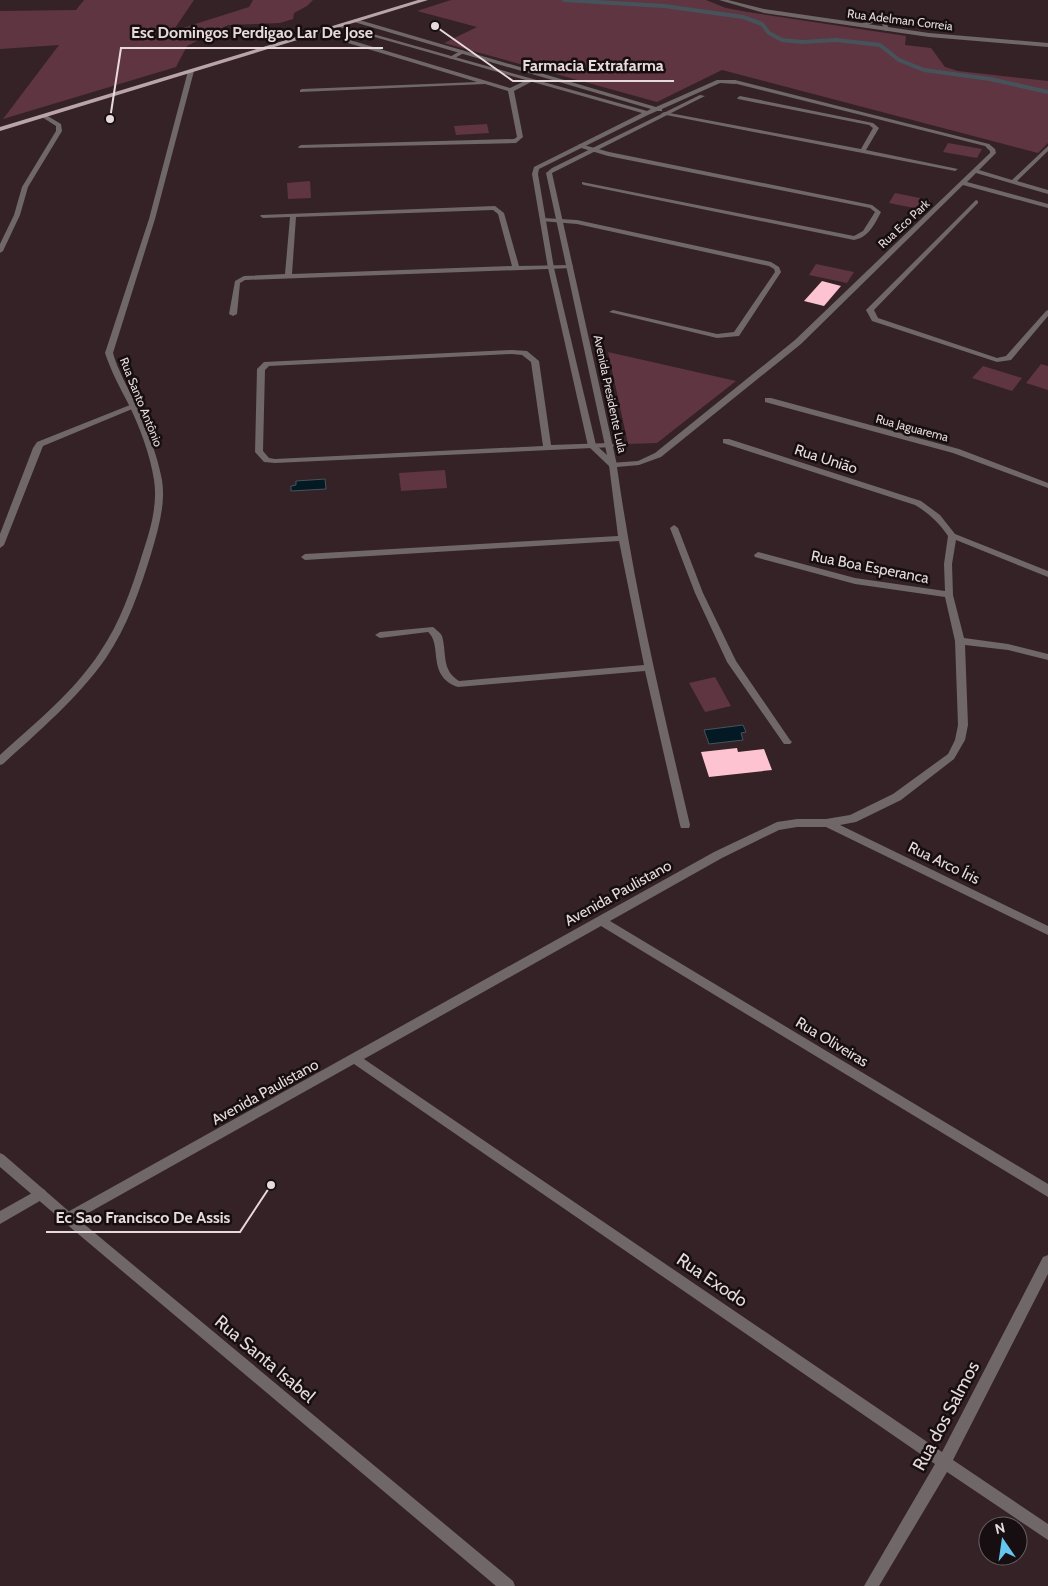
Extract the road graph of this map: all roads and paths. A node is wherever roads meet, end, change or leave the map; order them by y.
1 (425, 0) edge
2 (722, 0) edge
3 (356, 21) junction
4 (860, 25) junction
5 (340, 26) junction
6 (888, 30) junction
7 (350, 42) dead end
8 (1048, 45) edge
9 (462, 52) junction
10 (451, 58) junction
11 (191, 71) junction
12 (531, 80) junction
13 (735, 82) junction
14 (491, 83) junction
15 (302, 90) dead end
16 (511, 90) junction
17 (740, 98) dead end
18 (658, 108) junction
19 (647, 113) junction
20 (664, 114) junction
21 (44, 116) junction
22 (0, 129) edge
23 (580, 146) junction
24 (301, 147) dead end
25 (1048, 148) edge
26 (593, 150) junction
27 (862, 152) junction
28 (955, 169) dead end
29 (975, 171) junction
30 (1013, 182) junction
31 (584, 183) dead end
32 (963, 183) junction
33 (1048, 192) edge
34 (976, 202) dead end
35 (1048, 206) edge
36 (293, 215) junction
37 (263, 216) dead end
38 (543, 220) junction
39 (561, 220) junction
40 (0, 251) edge
41 (516, 268) junction
42 (551, 268) junction
43 (572, 268) junction
44 (288, 276) junction
45 (613, 312) dead end
46 (1048, 312) edge
47 (233, 314) dead end
48 (768, 400) dead end
49 (133, 407) junction
50 (726, 441) dead end
51 (610, 445) junction
52 (592, 446) junction
53 (547, 448) junction
54 (613, 466) junction
55 (1048, 486) edge
56 (674, 528) dead end
57 (952, 536) junction
58 (623, 538) junction
59 (0, 545) edge
60 (758, 555) dead end
61 (305, 557) dead end
62 (1048, 574) edge
63 (949, 595) junction
64 (380, 635) dead end
65 (960, 642) junction
66 (1048, 657) edge
67 (648, 668) junction
68 (787, 742) dead end
69 (0, 761) edge
70 (826, 822) junction
71 (685, 825) dead end
72 (600, 920) junction
73 (1048, 931) edge
74 (355, 1058) junction
75 (0, 1159) edge
76 (1048, 1191) edge
77 (41, 1194) junction
78 (0, 1218) edge
79 (68, 1218) junction
80 (1048, 1261) edge
81 (945, 1461) junction
82 (1048, 1533) edge
83 (508, 1586) edge
84 (871, 1586) edge

1 - 3 main road
2 - 4 street, Rua Adelman Correia
3 - 5 main road
3 - 9 street
4 - 6 street, Rua Adelman Correia
4 - 6 street
5 - 10 street, Avenida Presidente Lula
5 - 11 main road
6 - 8 street, Rua Adelman Correia
7 - 14 street
9 - 10 street
9 - 18 street
10 - 12 street, Avenida Presidente Lula
11 - 21 main road
11 - 49 street, Rua Santo Antônio
12 - 16 street
12 - 19 street, Avenida Presidente Lula
13 - 18 street, Avenida Presidente Lula
13 - 20 street, Avenida Presidente Lula
13 - 29 street, Rua Eco Park
14 - 15 street
14 - 16 street
16 - 24 street
17 - 27 street
18 - 19 street, Avenida Presidente Lula
18 - 20 street
19 - 20 street, Avenida Presidente Lula
19 - 23 street, Avenida Presidente Lula
20 - 26 street, Avenida Presidente Lula
20 - 27 street
21 - 22 main road
21 - 40 street
23 - 26 street
23 - 38 street, Avenida Presidente Lula
25 - 30 street
26 - 31 street
26 - 39 street, Avenida Presidente Lula
27 - 28 street
29 - 30 street
29 - 32 street, Rua Eco Park
30 - 33 street
32 - 35 street
32 - 54 street, Rua Eco Park
34 - 46 street
36 - 37 street
36 - 41 street
36 - 44 street
38 - 39 street
38 - 42 street, Avenida Presidente Lula
39 - 43 street, Avenida Presidente Lula
39 - 45 street
41 - 42 street
41 - 44 street
42 - 43 street
42 - 52 street, Avenida Presidente Lula
43 - 51 street, Avenida Presidente Lula
44 - 47 street
48 - 55 street, Rua Jaguarema
49 - 59 street
49 - 69 street, Rua Santo Antônio
50 - 57 street, Rua União
51 - 52 street
51 - 54 street, Avenida Presidente Lula
52 - 53 street
52 - 54 street, Avenida Presidente Lula
53 - 53 street
54 - 58 street
56 - 68 street
57 - 62 street
57 - 63 street, Avenida Paulistano
58 - 61 street
58 - 67 street
60 - 63 street, Rua Boa Esperanca
63 - 65 street, Avenida Paulistano
64 - 67 street
65 - 66 street
65 - 70 street, Avenida Paulistano
67 - 71 street
70 - 72 street, Avenida Paulistano
70 - 73 street, Rua Arco Íris
72 - 74 street, Avenida Paulistano
72 - 76 street, Rua Oliveiras
74 - 79 street, Avenida Paulistano
74 - 81 street, Rua Exodo
75 - 77 street, Rua Santa Isabel
77 - 78 street
77 - 79 street, Rua Santa Isabel
79 - 83 street, Rua Santa Isabel
80 - 81 street, Rua dos Salmos
81 - 82 street, Rua Exodo
81 - 84 street, Rua dos Salmos

